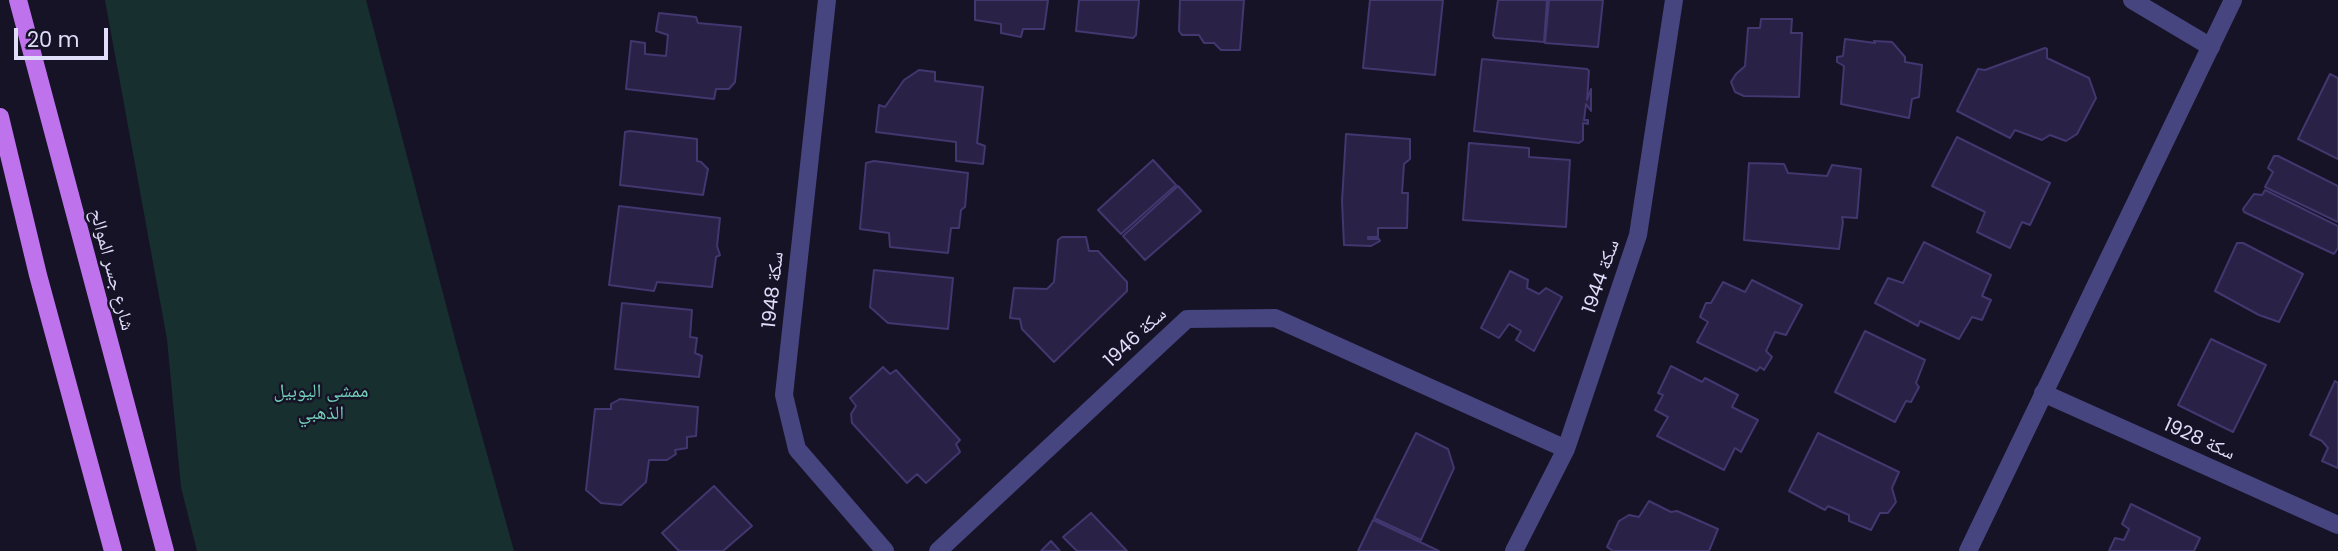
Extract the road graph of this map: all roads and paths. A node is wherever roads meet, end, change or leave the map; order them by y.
1 (18, 0) edge
2 (827, 0) edge
3 (1674, 0) edge
4 (2132, 0) edge
5 (2233, 0) edge
6 (2211, 47) junction
7 (0, 117) edge
8 (2043, 393) junction
9 (1566, 449) junction
10 (2338, 526) edge
11 (113, 551) edge
12 (165, 551) edge
13 (885, 551) edge
14 (938, 551) edge
15 (1514, 551) edge
16 (1968, 551) edge

1 - 12 main road, شارع جسر الموالح
2 - 13 street, سكة 1948
3 - 9 street, سكة 1944
4 - 6 street
5 - 6 street
6 - 8 street
7 - 11 main road
8 - 10 street, سكة 1928
8 - 16 street
9 - 14 street, سكة 1946
9 - 15 street, سكة 1944

